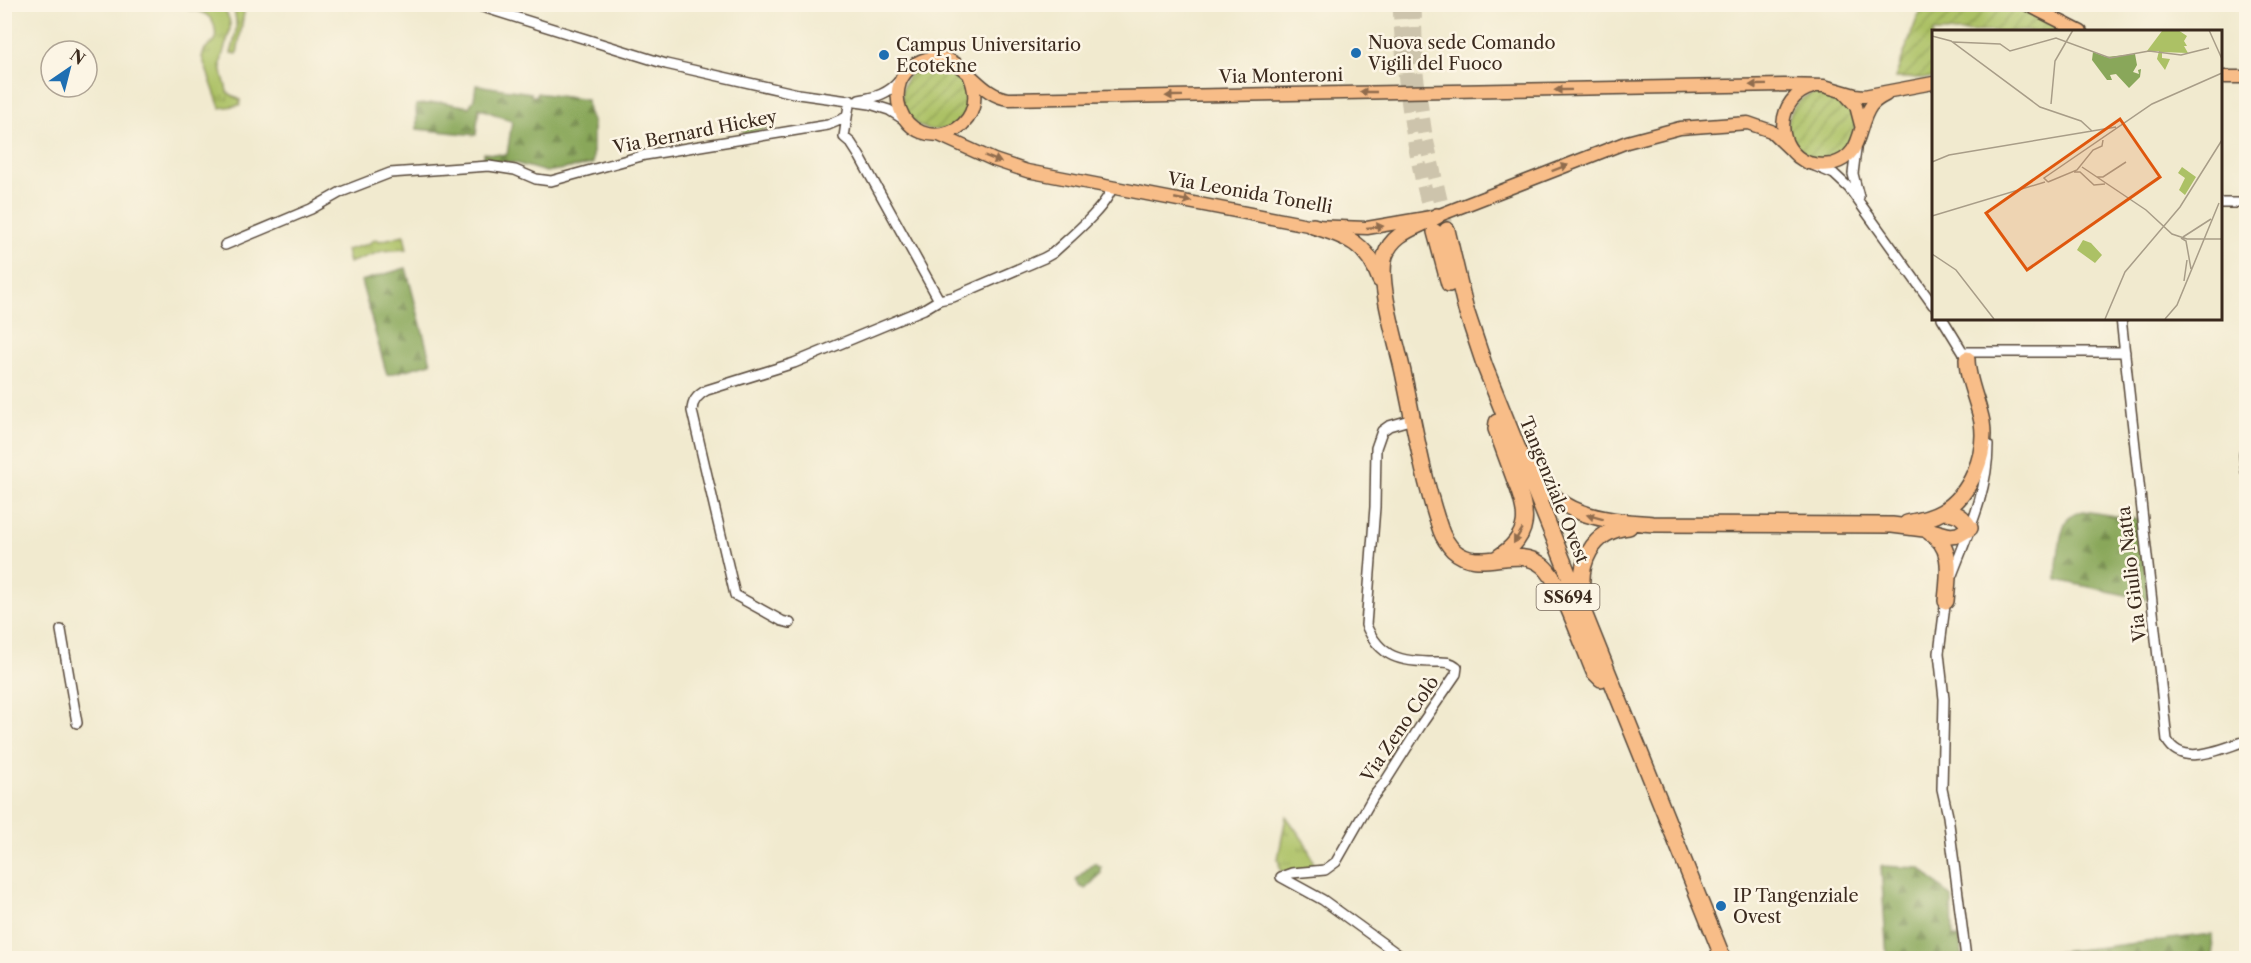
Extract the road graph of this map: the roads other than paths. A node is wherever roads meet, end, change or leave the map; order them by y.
1 (473, 4) edge
2 (2026, 4) edge
3 (2077, 30) edge
4 (904, 74) junction
5 (970, 77) junction
6 (2221, 77) edge
7 (2247, 77) edge
8 (1932, 83) edge
9 (1817, 87) junction
10 (1897, 89) junction
11 (1843, 92) junction
12 (852, 100) junction
13 (848, 117) junction
14 (907, 121) junction
15 (1861, 129) junction
16 (939, 135) junction
17 (1857, 143) junction
18 (1791, 150) junction
19 (1808, 162) junction
20 (1112, 187) junction
21 (2221, 203) edge
22 (2247, 203) edge
23 (1867, 212) junction
24 (1437, 216) junction
25 (1313, 226) junction
26 (225, 245) dead end
27 (1385, 290) junction
28 (939, 300) junction
29 (1932, 304) edge
30 (1943, 320) edge
31 (2121, 320) edge
32 (2125, 352) junction
33 (1966, 356) junction
34 (1485, 367) junction
35 (1413, 419) junction
36 (1497, 422) junction
37 (2247, 446) edge
38 (2247, 472) edge
39 (1942, 512) junction
40 (1653, 524) junction
41 (1892, 525) junction
42 (1970, 528) junction
43 (1924, 529) junction
44 (1497, 558) junction
45 (1946, 601) junction
46 (790, 623) dead end
47 (60, 630) dead end
48 (1606, 682) junction
49 (77, 723) dead end
50 (2247, 741) edge
51 (1403, 958) edge
52 (1715, 958) edge
53 (1724, 958) edge
54 (1966, 958) edge

1 - 12 street
2 - 3 main road
4 - 5 main road, Via Monteroni
4 - 12 street
4 - 14 main road
9 -> 5 main road, Via Monteroni
5 - 16 main road
6 - 7 main road
8 - 10 main road, Via Monteroni
9 - 11 main road, Via Monteroni
9 - 18 main road
10 - 11 main road, Via Monteroni
10 - 15 main road, Via Monteroni
11 - 15 main road
12 - 13 street
12 - 14 street
13 - 26 street, Via Bernard Hickey
13 - 28 street
14 - 16 main road
15 - 17 main road, Via Monteroni
16 -> 20 main road, Via Leonida Tonelli
17 - 19 main road
17 - 23 street
18 - 19 main road
24 -> 18 main road, Via Leonida Tonelli
19 - 23 street
20 -> 25 main road, Via Leonida Tonelli
20 - 28 street
21 - 22 street
23 - 29 street
25 -> 24 main road, Via Leonida Tonelli
24 - 27 highway
25 - 27 highway
27 - 35 highway
28 - 46 street
30 - 33 street
31 - 32 street, Via Giulio Natta
32 - 33 street
32 - 50 street, Via Giulio Natta
33 - 39 highway
33 - 42 street
34 - 36 highway, Tangenziale Ovest / SS694
40 -> 34 highway
34 - 48 highway, Tangenziale Ovest / SS694
35 - 44 highway
35 - 51 street, Via Zeno Colò
36 -> 44 highway
36 - 48 highway, Tangenziale Ovest / SS694
37 - 38 street
39 - 41 highway
39 - 42 highway
40 - 41 highway
40 - 48 highway
41 - 43 highway
42 - 43 highway
42 - 45 street
43 - 45 highway
44 - 48 highway
45 - 54 street
47 - 49 street
48 - 52 highway, Tangenziale Ovest / SS694
48 - 53 highway, Tangenziale Ovest / SS694

